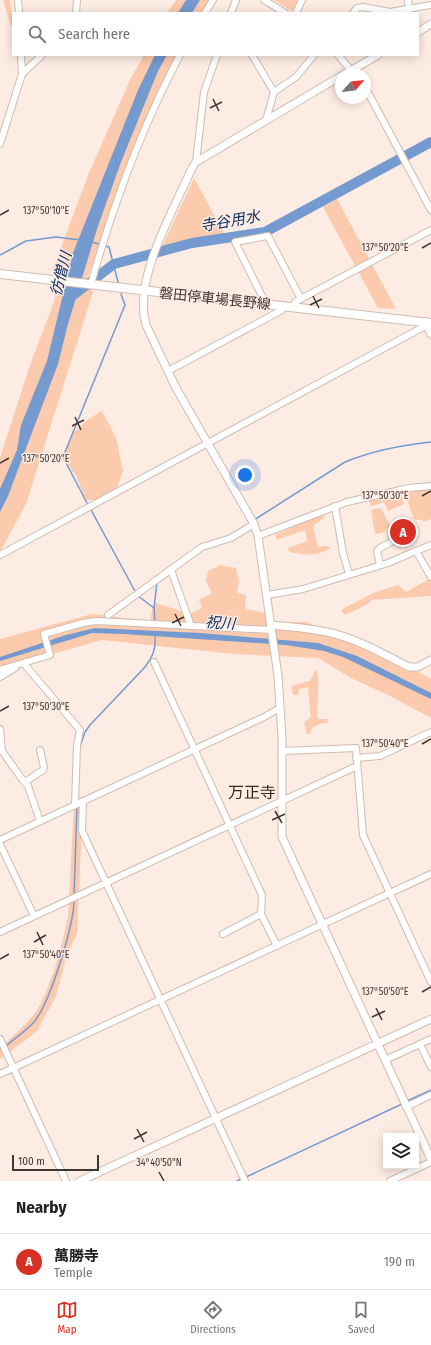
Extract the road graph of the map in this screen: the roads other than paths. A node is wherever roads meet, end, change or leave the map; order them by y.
1 (18, 0) edge
2 (77, 0) edge
3 (213, 0) edge
4 (236, 0) edge
5 (264, 0) edge
6 (302, 0) edge
7 (360, 0) edge
8 (408, 0) edge
9 (431, 5) edge
10 (361, 8) junction
11 (409, 10) junction
12 (19, 12) edge
13 (76, 12) edge
14 (206, 12) edge
15 (231, 12) edge
16 (283, 12) edge
17 (296, 12) edge
18 (355, 12) edge
19 (431, 24) edge
20 (419, 31) edge
21 (21, 56) edge
22 (41, 56) edge
23 (180, 56) edge
24 (217, 56) edge
25 (253, 56) edge
26 (313, 56) edge
27 (339, 56) edge
28 (376, 56) edge
29 (347, 68) edge
30 (358, 68) edge
31 (22, 74) junction
32 (335, 80) edge
33 (274, 92) junction
34 (371, 98) edge
35 (266, 120) junction
36 (0, 144) edge
37 (196, 162) junction
38 (431, 210) edge
39 (431, 230) edge
40 (0, 274) edge
41 (91, 284) junction
42 (144, 291) junction
43 (301, 299) junction
44 (262, 304) junction
45 (282, 306) junction
46 (294, 308) junction
47 (428, 323) edge
48 (431, 334) edge
49 (168, 371) junction
50 (207, 442) junction
51 (431, 486) edge
52 (335, 506) junction
53 (254, 524) junction
54 (258, 536) junction
55 (395, 540) dead end
56 (431, 545) edge
57 (416, 551) junction
58 (0, 555) edge
59 (380, 566) junction
60 (171, 570) junction
61 (349, 574) junction
62 (431, 577) edge
63 (267, 595) junction
64 (108, 615) dead end
65 (191, 626) junction
66 (272, 630) junction
67 (431, 660) edge
68 (25, 662) junction
69 (154, 662) dead end
70 (0, 670) edge
71 (0, 677) edge
72 (280, 708) junction
73 (0, 729) edge
74 (431, 732) edge
75 (40, 750) dead end
76 (194, 750) junction
77 (1, 751) edge
78 (283, 751) junction
79 (356, 758) junction
80 (357, 766) junction
81 (25, 782) junction
82 (83, 801) junction
83 (282, 802) junction
84 (75, 805) junction
85 (40, 821) junction
86 (230, 826) junction
87 (0, 840) edge
88 (0, 844) edge
89 (431, 874) edge
90 (107, 883) junction
91 (390, 893) junction
92 (261, 914) junction
93 (34, 916) junction
94 (322, 925) junction
95 (0, 932) edge
96 (223, 934) dead end
97 (277, 946) junction
98 (431, 982) edge
99 (161, 999) junction
100 (431, 1019) edge
101 (0, 1039) edge
102 (431, 1039) edge
103 (378, 1044) junction
104 (420, 1044) junction
105 (385, 1060) junction
106 (431, 1067) edge
107 (13, 1068) junction
108 (0, 1074) edge
109 (431, 1095) edge
110 (406, 1107) junction
111 (216, 1118) junction
112 (431, 1160) edge
113 (66, 1181) edge
114 (80, 1181) edge
115 (245, 1181) edge
116 (390, 1181) edge

1 - 12 street
2 - 13 street
3 - 14 street
4 - 15 street
5 - 16 street
6 - 17 street
7 - 10 street
8 - 11 street
9 - 11 street
10 - 11 street
10 - 18 street
19 - 20 street
21 - 31 street
22 - 31 street
23 - 41 street
24 - 37 street
25 - 33 street
26 - 33 street
27 - 29 street
28 - 30 street
31 - 36 street
32 - 35 street
33 - 35 street
34 - 38 street
35 - 37 street
37 - 42 street
39 - 43 street
40 - 41 main road, 磐田停車場長野線
41 - 42 main road, 磐田停車場長野線
42 - 44 main road, 磐田停車場長野線
42 - 49 street
43 - 44 street
43 - 46 street
44 - 45 main road, 磐田停車場長野線
45 - 46 main road, 磐田停車場長野線
45 - 49 street
46 - 47 main road, 磐田停車場長野線
47 - 48 street
47 - 50 street
49 - 50 street
50 - 53 street
50 - 58 street
51 - 52 street
52 - 54 street
52 - 61 street
53 - 54 street
53 - 60 street
54 - 63 street
55 - 59 street
56 - 57 street
57 - 59 street
57 - 62 street
59 - 61 street
60 - 64 street
60 - 65 street
61 - 63 street
63 - 66 street
65 - 66 street
65 - 68 street
66 - 67 street
66 - 72 street
68 - 70 street
68 - 71 street
68 - 84 street
69 - 76 street
72 - 76 street
72 - 78 street
73 - 77 street
74 - 79 street
75 - 81 street
76 - 82 street
76 - 86 street
77 - 81 street
78 - 79 street
78 - 83 street
79 - 80 street
80 - 83 street
80 - 91 street
81 - 85 street
82 - 84 street
82 - 90 street
83 - 86 street
83 - 94 street
84 - 85 street
85 - 87 street
86 - 90 street
86 - 92 street
88 - 93 street
89 - 91 street
90 - 93 street
90 - 99 street
91 - 94 street
91 - 98 street
92 - 96 street
92 - 97 street
93 - 95 street
94 - 97 street
94 - 103 street
97 - 99 street
99 - 107 street
99 - 111 street
100 - 103 street
101 - 107 street
102 - 104 street
103 - 105 street
103 - 111 street
104 - 105 street
104 - 106 street
105 - 110 street
107 - 108 street
107 - 113 street
109 - 110 street
110 - 112 street
111 - 114 street
111 - 115 street
112 - 116 street

